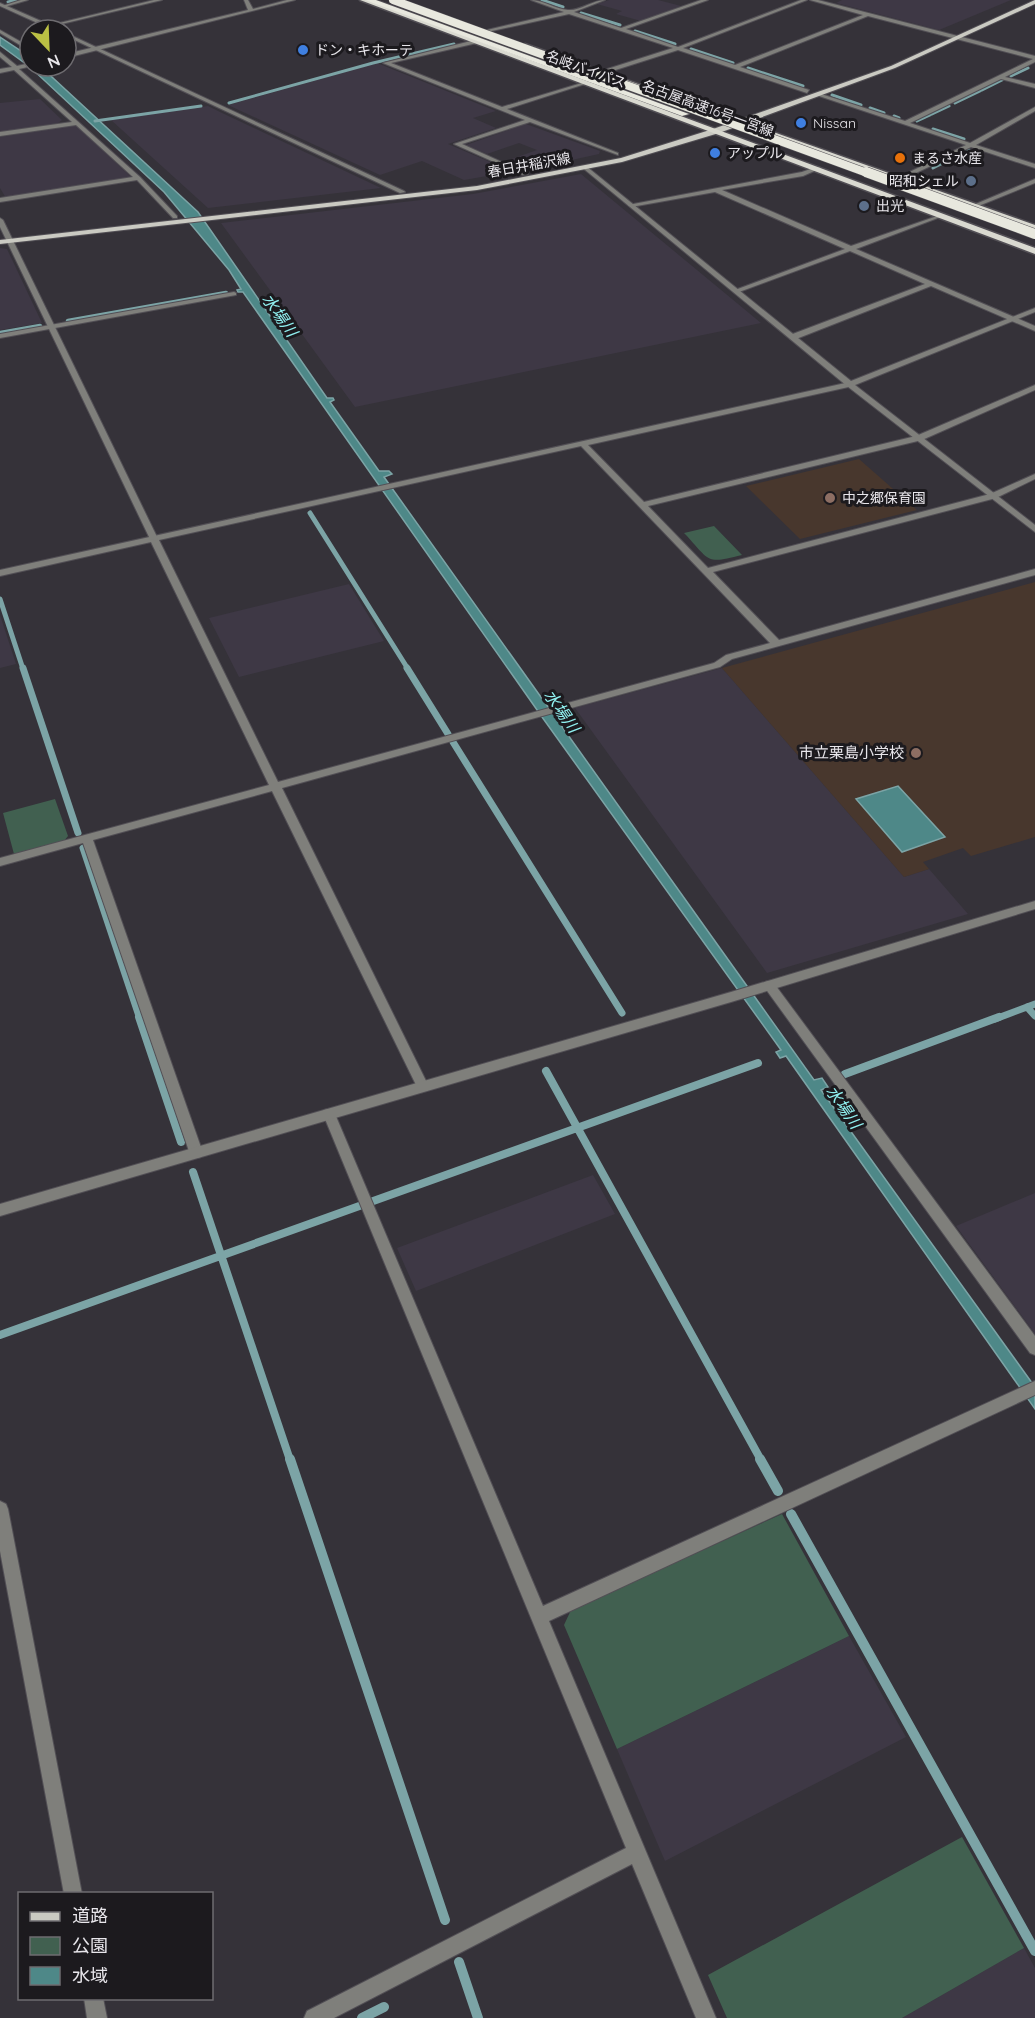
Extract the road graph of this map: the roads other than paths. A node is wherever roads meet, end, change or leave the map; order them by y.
1 (26, 0) edge
2 (160, 0) edge
3 (246, 0) edge
4 (293, 0) edge
5 (363, 0) edge
6 (369, 0) edge
7 (377, 0) edge
8 (393, 0) edge
9 (402, 0) edge
10 (533, 0) edge
11 (603, 0) edge
12 (706, 0) edge
13 (805, 0) edge
14 (812, 0) edge
15 (1023, 0) edge
16 (1035, 2) edge
17 (2, 5) edge
18 (251, 10) junction
19 (396, 10) junction
20 (570, 12) junction
21 (867, 15) junction
22 (31, 18) edge
23 (78, 19) edge
24 (622, 29) junction
25 (0, 31) edge
26 (489, 31) junction
27 (943, 35) junction
28 (955, 38) junction
29 (78, 39) edge
30 (18, 42) edge
31 (475, 42) junction
32 (97, 48) junction
33 (679, 48) junction
34 (912, 48) dead end
35 (78, 53) edge
36 (0, 54) edge
37 (1035, 59) edge
38 (881, 62) dead end
39 (18, 63) edge
40 (18, 67) edge
41 (736, 67) junction
42 (0, 71) edge
43 (603, 72) junction
44 (1000, 77) junction
45 (35, 78) edge
46 (583, 83) junction
47 (1035, 86) edge
48 (807, 91) junction
49 (819, 95) junction
50 (502, 109) junction
51 (1033, 112) edge
52 (730, 118) junction
53 (530, 120) junction
54 (741, 121) junction
55 (77, 123) junction
56 (906, 123) junction
57 (705, 127) junction
58 (716, 131) junction
59 (0, 134) edge
60 (969, 145) junction
61 (616, 154) junction
62 (1035, 166) edge
63 (586, 168) junction
64 (818, 168) junction
65 (525, 174) junction
66 (138, 178) junction
67 (899, 178) junction
68 (1035, 181) edge
69 (716, 190) junction
70 (402, 192) junction
71 (0, 200) edge
72 (631, 205) junction
73 (974, 206) junction
74 (941, 215) junction
75 (210, 216) junction
76 (179, 218) junction
77 (0, 220) edge
78 (1035, 228) edge
79 (1035, 234) edge
80 (6, 238) edge
81 (0, 242) edge
82 (1035, 246) edge
83 (852, 250) junction
84 (1035, 251) edge
85 (930, 284) junction
86 (736, 291) junction
87 (234, 294) dead end
88 (1035, 309) edge
89 (1010, 318) junction
90 (52, 326) junction
91 (1035, 329) edge
92 (0, 336) edge
93 (793, 337) junction
94 (850, 384) junction
95 (1035, 387) edge
96 (919, 438) junction
97 (584, 445) junction
98 (1035, 476) edge
99 (993, 496) junction
100 (644, 505) junction
101 (1035, 529) edge
102 (154, 539) junction
103 (708, 571) junction
104 (1035, 572) edge
105 (0, 573) edge
106 (777, 644) junction
107 (276, 786) junction
108 (87, 838) junction
109 (0, 862) edge
110 (1035, 905) edge
111 (765, 986) junction
112 (423, 1087) junction
113 (329, 1114) junction
114 (196, 1153) junction
115 (0, 1210) edge
116 (1035, 1348) edge
117 (1035, 1388) edge
118 (0, 1509) edge
119 (538, 1617) junction
120 (636, 1852) junction
121 (73, 1892) edge
122 (93, 2000) edge
123 (97, 2018) edge
124 (314, 2018) edge
125 (706, 2018) edge

1 - 17 street
2 - 23 street
3 - 18 street
4 - 18 street
5 - 31 highway, 名岐バイパス
6 - 19 highway, 名古屋高速16号一宮線
7 - 19 highway
8 - 79 highway, 名古屋高速16号一宮線, bridge
9 - 26 highway, 名岐バイパス
10 - 20 street
11 - 20 street
12 - 24 street
13 - 33 street
14 - 21 street
15 - 27 main road
16 - 28 main road, 春日井稲沢線
17 - 22 street
18 - 32 street
19 - 82 highway, 名古屋高速16号一宮線
20 - 24 street
20 - 26 street
21 - 27 street
21 - 41 street
24 - 33 street
25 - 30 street
26 - 43 highway, 名岐バイパス
27 - 28 street
27 - 34 main road
28 - 37 street
28 - 49 main road, 春日井稲沢線
29 - 32 street
31 - 46 highway, 名岐バイパス
31 - 50 street
32 - 35 street
32 - 70 street
33 - 41 street
33 - 43 street
36 - 39 street
37 - 44 street
38 - 48 main road, 春日井稲沢線
40 - 42 street
41 - 48 street
43 - 52 highway, 名岐バイパス
44 - 47 street
44 - 56 street
45 - 55 street
46 - 50 street
46 - 57 highway, 名岐バイパス
48 - 52 main road, 春日井稲沢線
49 - 54 main road, 春日井稲沢線
49 - 56 street
50 - 53 street
51 - 60 street
52 - 54 highway, 名岐バイパス
52 - 57 main road, 春日井稲沢線
53 - 61 street
53 - 65 street
54 - 58 main road, 春日井稲沢線
54 - 67 highway, 名岐バイパス
55 - 59 street
55 - 66 street
56 - 60 street
57 - 58 highway, 名岐バイパス
57 - 61 main road, 春日井稲沢線
58 - 63 main road, 春日井稲沢線
58 - 64 highway, 名岐バイパス
60 - 62 street
60 - 67 street
61 - 65 main road, 春日井稲沢線
63 - 72 street
63 - 75 main road, 春日井稲沢線
64 - 69 street
64 - 74 highway, 名岐バイパス
65 - 70 main road, 春日井稲沢線
66 - 71 street
66 - 76 street
67 - 73 highway, 名岐バイパス
68 - 73 street
69 - 72 street
69 - 83 street
70 - 75 main road, 春日井稲沢線
72 - 86 street
73 - 78 highway, 名岐バイパス
74 - 83 street
74 - 84 highway, 名岐バイパス
75 - 76 main road, 春日井稲沢線
76 - 80 main road, 春日井稲沢線
77 - 80 street
80 - 81 main road, 春日井稲沢線
80 - 90 street
83 - 85 street
83 - 86 street
85 - 89 street
85 - 93 street
86 - 93 street
87 - 90 street
88 - 89 street
89 - 91 street
89 - 94 street
90 - 92 street
90 - 102 street
93 - 94 street
94 - 96 street
94 - 97 street
95 - 96 street
96 - 99 street
96 - 100 street
97 - 100 street
97 - 102 street
98 - 99 street
99 - 101 street
99 - 103 street
100 - 103 street
102 - 105 street
102 - 107 street
103 - 106 street
104 - 106 street
106 - 107 street
107 - 108 street
107 - 112 street
108 - 109 street
108 - 114 street
110 - 111 street
111 - 112 street
111 - 116 street
112 - 113 street
113 - 114 street
113 - 119 street
114 - 115 street
117 - 119 street
118 - 121 street
119 - 120 street
120 - 124 street
120 - 125 street
122 - 123 street

